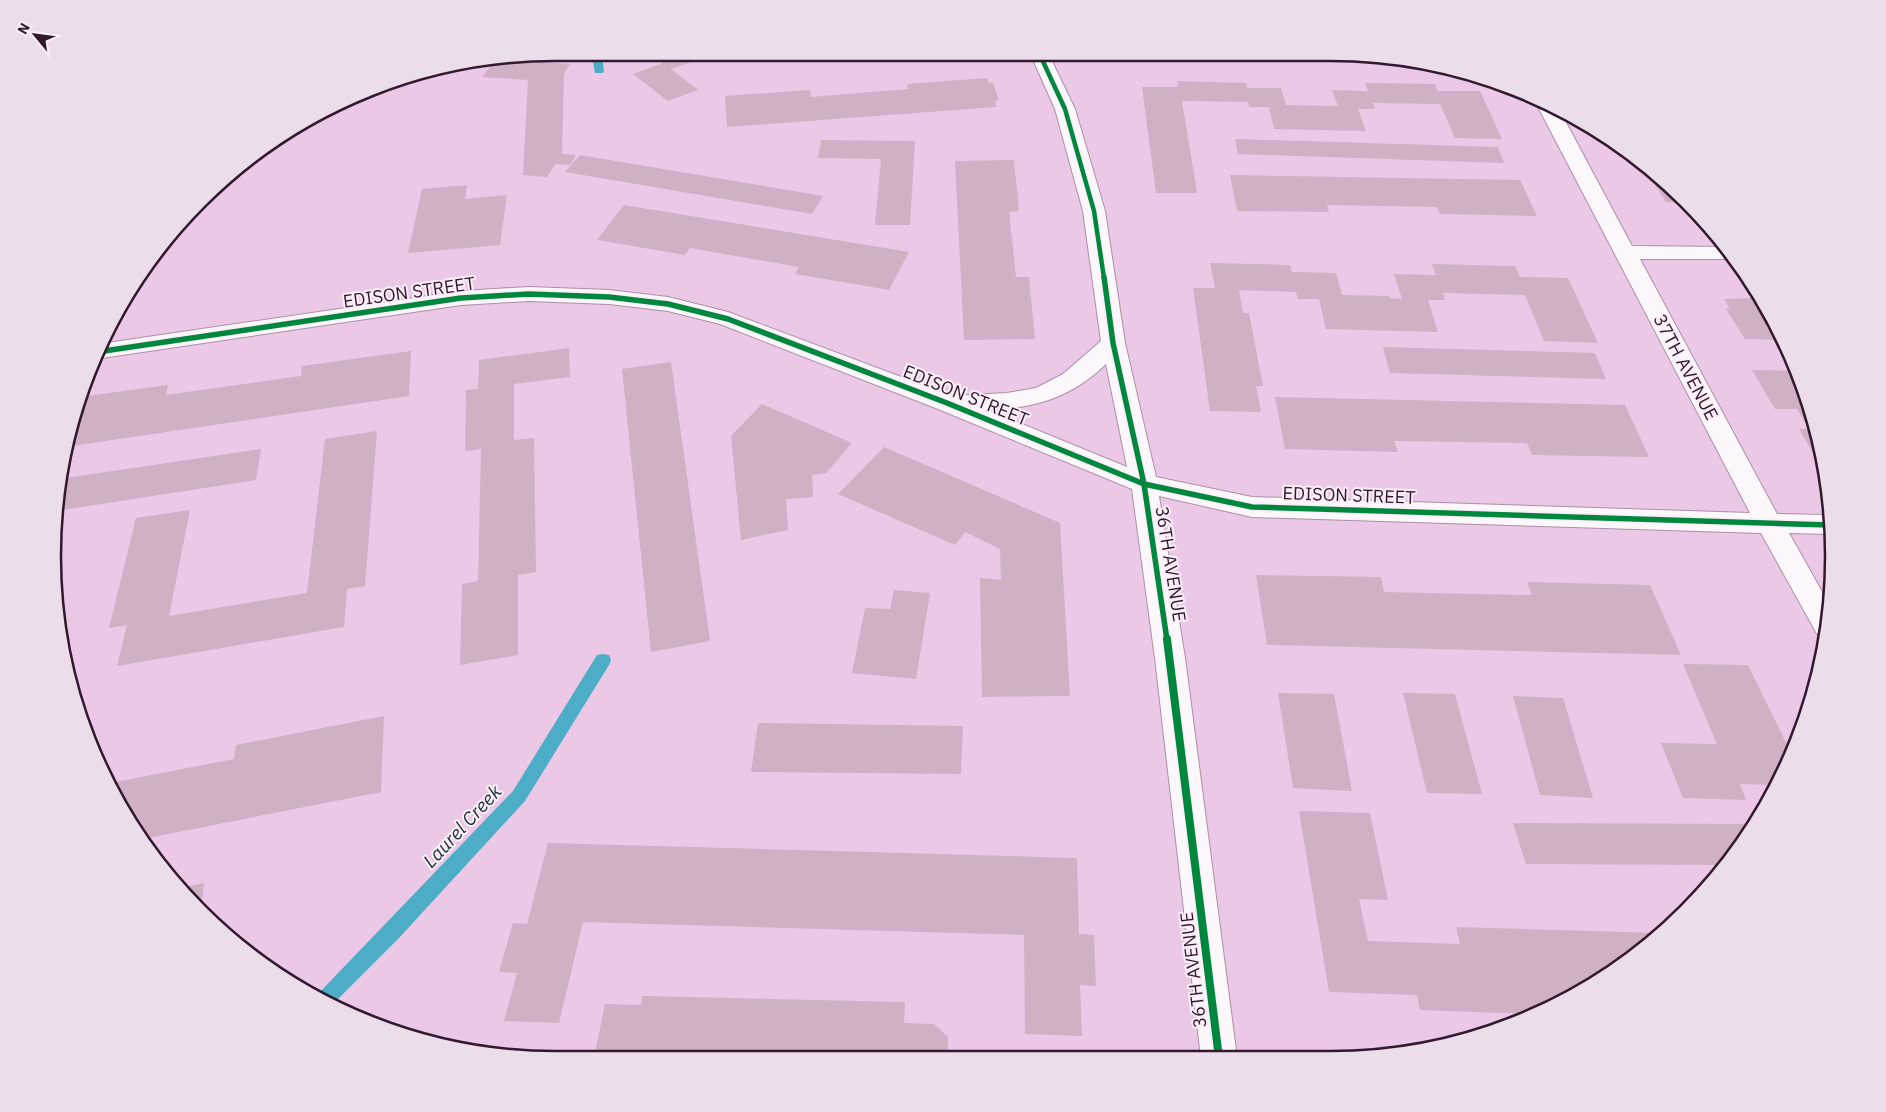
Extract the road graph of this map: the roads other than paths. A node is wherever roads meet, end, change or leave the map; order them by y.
1 (1043, 61) edge
2 (1551, 113) edge
3 (1624, 252) junction
4 (1722, 254) edge
5 (1113, 343) junction
6 (106, 351) edge
7 (948, 403) junction
8 (1144, 484) junction
9 (1769, 523) junction
10 (1824, 525) edge
11 (1821, 616) edge
12 (1218, 1051) edge

1 - 5 street, 36TH AVENUE
2 - 3 street, 37TH AVENUE
3 - 4 street
3 - 9 street, 37TH AVENUE
5 - 7 street
5 - 8 street, 36TH AVENUE
6 - 7 street, EDISON STREET
7 - 8 street, EDISON STREET
8 - 9 street, EDISON STREET
8 - 12 street, 36TH AVENUE
9 - 10 street, EDISON STREET
9 - 11 street, 37TH AVENUE

